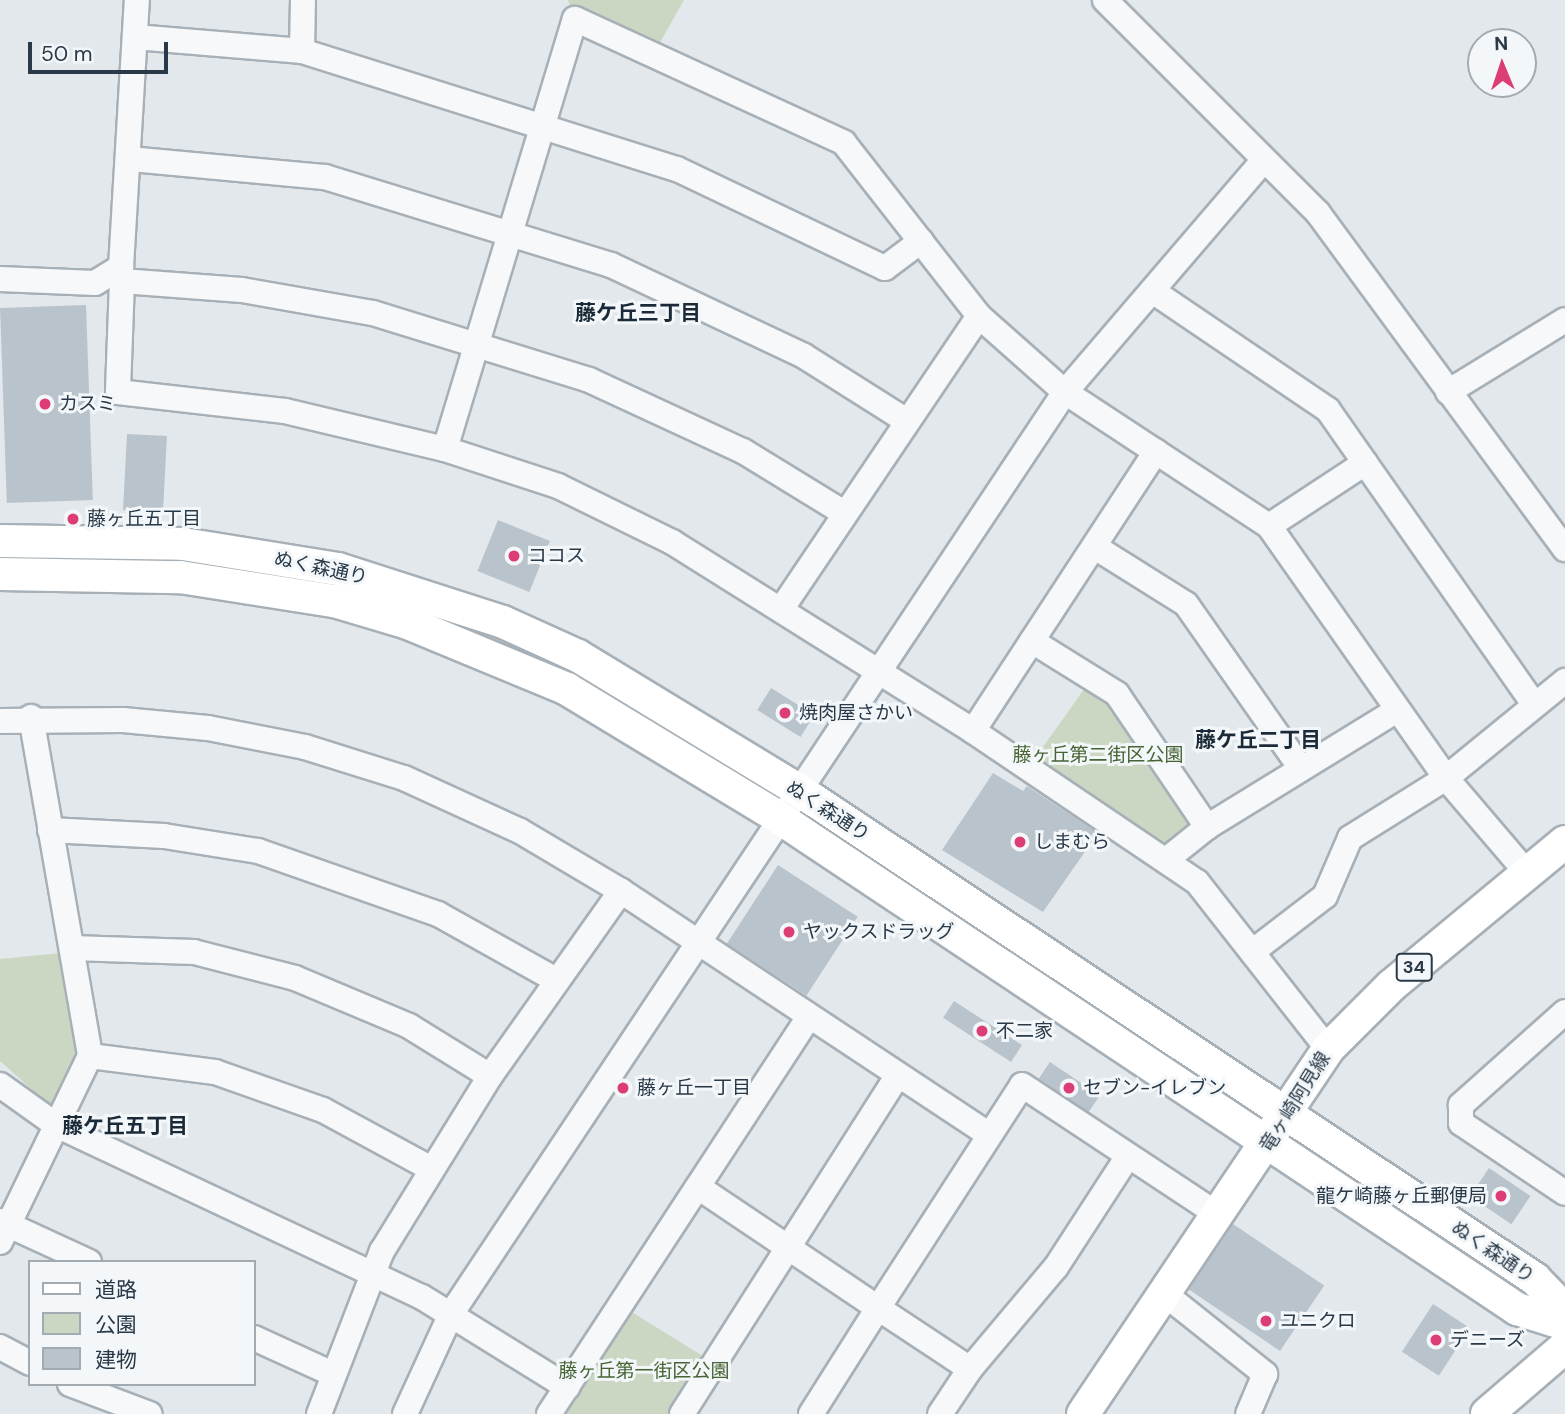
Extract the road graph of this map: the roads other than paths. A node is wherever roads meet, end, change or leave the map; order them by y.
1 (137, 0) edge
2 (303, 0) edge
3 (1105, 0) edge
4 (135, 37) junction
5 (302, 51) junction
6 (544, 125) junction
7 (130, 159) junction
8 (1263, 160) junction
9 (508, 230) junction
10 (920, 241) junction
11 (118, 277) junction
12 (0, 279) edge
13 (1154, 292) junction
14 (979, 316) junction
15 (1565, 320) edge
16 (477, 344) junction
17 (1065, 392) junction
18 (1448, 392) junction
19 (907, 421) junction
20 (444, 449) junction
21 (1156, 452) junction
22 (1365, 463) junction
23 (844, 513) junction
24 (1269, 526) junction
25 (0, 541) edge
26 (1095, 547) junction
27 (1565, 549) edge
28 (0, 574) edge
29 (782, 608) junction
30 (1032, 641) junction
31 (877, 671) junction
32 (1565, 681) edge
33 (1534, 704) junction
34 (1397, 710) junction
35 (31, 718) junction
36 (0, 721) edge
37 (973, 731) junction
38 (1301, 768) junction
39 (1446, 778) junction
40 (797, 789) junction
41 (778, 817) junction
42 (1207, 827) junction
43 (50, 830) junction
44 (1564, 844) edge
45 (1166, 860) junction
46 (1527, 873) junction
47 (621, 891) junction
48 (697, 942) junction
49 (72, 948) junction
50 (1252, 952) junction
51 (556, 980) junction
52 (1565, 1012) edge
53 (809, 1017) junction
54 (1328, 1049) junction
55 (90, 1056) junction
56 (898, 1075) junction
57 (490, 1076) junction
58 (0, 1086) edge
59 (1285, 1113) junction
60 (56, 1125) junction
61 (987, 1133) junction
62 (1268, 1144) junction
63 (1128, 1156) junction
64 (430, 1168) junction
65 (698, 1188) junction
66 (1565, 1193) edge
67 (1220, 1216) junction
68 (3, 1229) edge
69 (788, 1250) junction
70 (84, 1260) edge
71 (370, 1272) junction
72 (1166, 1295) junction
73 (878, 1308) junction
74 (1565, 1310) edge
75 (451, 1314) junction
76 (1565, 1324) edge
77 (256, 1339) edge
78 (0, 1347) edge
79 (1565, 1347) edge
80 (28, 1362) edge
81 (970, 1368) junction
82 (332, 1374) junction
83 (75, 1386) edge
84 (568, 1387) junction
85 (150, 1414) edge
86 (320, 1414) edge
87 (405, 1414) edge
88 (549, 1414) edge
89 (682, 1414) edge
90 (811, 1414) edge
91 (940, 1414) edge
92 (1083, 1414) edge
93 (1248, 1414) edge
94 (1488, 1414) edge

1 - 4 street
2 - 5 street
3 - 8 street
4 - 5 street
4 - 7 street
5 - 6 street
6 - 9 street
6 - 10 street
6 - 10 street
7 - 9 street
7 - 11 street
8 - 13 street
8 - 18 street
9 - 16 street
9 - 19 street
10 - 14 street
11 - 12 street
11 - 16 street
11 - 20 street
13 - 17 street
13 - 22 street
14 - 17 street
14 - 19 street
15 - 18 street
16 - 20 street
16 - 23 street
17 - 21 street
17 - 31 street
18 - 27 street
19 - 23 street
20 - 29 street
21 - 24 street
21 - 26 street
22 - 24 street
22 - 33 street
23 - 29 street
24 - 34 street
25 - 40 main road, ぬく森通り
26 - 30 street
26 - 38 street
28 - 41 main road, ぬく森通り
29 - 31 street
30 - 37 street
30 - 42 street
31 - 37 street
31 - 40 street
32 - 33 street
33 - 39 street
34 - 38 street
34 - 39 street
35 - 36 street
35 - 43 street
35 - 47 street
37 - 45 street
38 - 42 street
39 - 46 street
39 - 50 street
40 - 41 street
40 - 59 main road, ぬく森通り
41 - 48 street
41 - 62 main road, ぬく森通り
42 - 45 street
43 - 49 street
43 - 51 street
44 - 46 main road, 竜ヶ崎阿見線 / 34
45 - 50 street
46 - 54 main road, 竜ヶ崎阿見線 / 34
47 - 48 street
47 - 51 street
48 - 53 street
48 - 75 street
49 - 55 street
49 - 57 street
50 - 54 street
51 - 57 street
52 - 66 street
53 - 56 street
53 - 65 street
54 - 59 main road, 竜ヶ崎阿見線 / 34
55 - 60 street
55 - 64 street
56 - 61 street
56 - 69 street
57 - 64 street
58 - 60 street
59 - 62 main road, 竜ヶ崎阿見線 / 34
59 - 74 main road, ぬく森通り
60 - 68 street
60 - 71 street
61 - 63 street
61 - 73 street
62 - 67 main road, 竜ヶ崎阿見線 / 34
62 - 76 main road, ぬく森通り
63 - 67 street
63 - 81 street
64 - 71 street
65 - 69 street
65 - 84 street
67 - 72 main road, 竜ヶ崎阿見線 / 34
68 - 70 street
69 - 73 street
69 - 89 street
71 - 75 street
71 - 82 street
72 - 92 main road, 竜ヶ崎阿見線 / 34
72 - 93 street
73 - 81 street
73 - 90 street
75 - 84 street
75 - 87 street
77 - 82 street
78 - 80 street
79 - 94 main road
81 - 91 street
82 - 86 street
83 - 85 street
84 - 88 street

